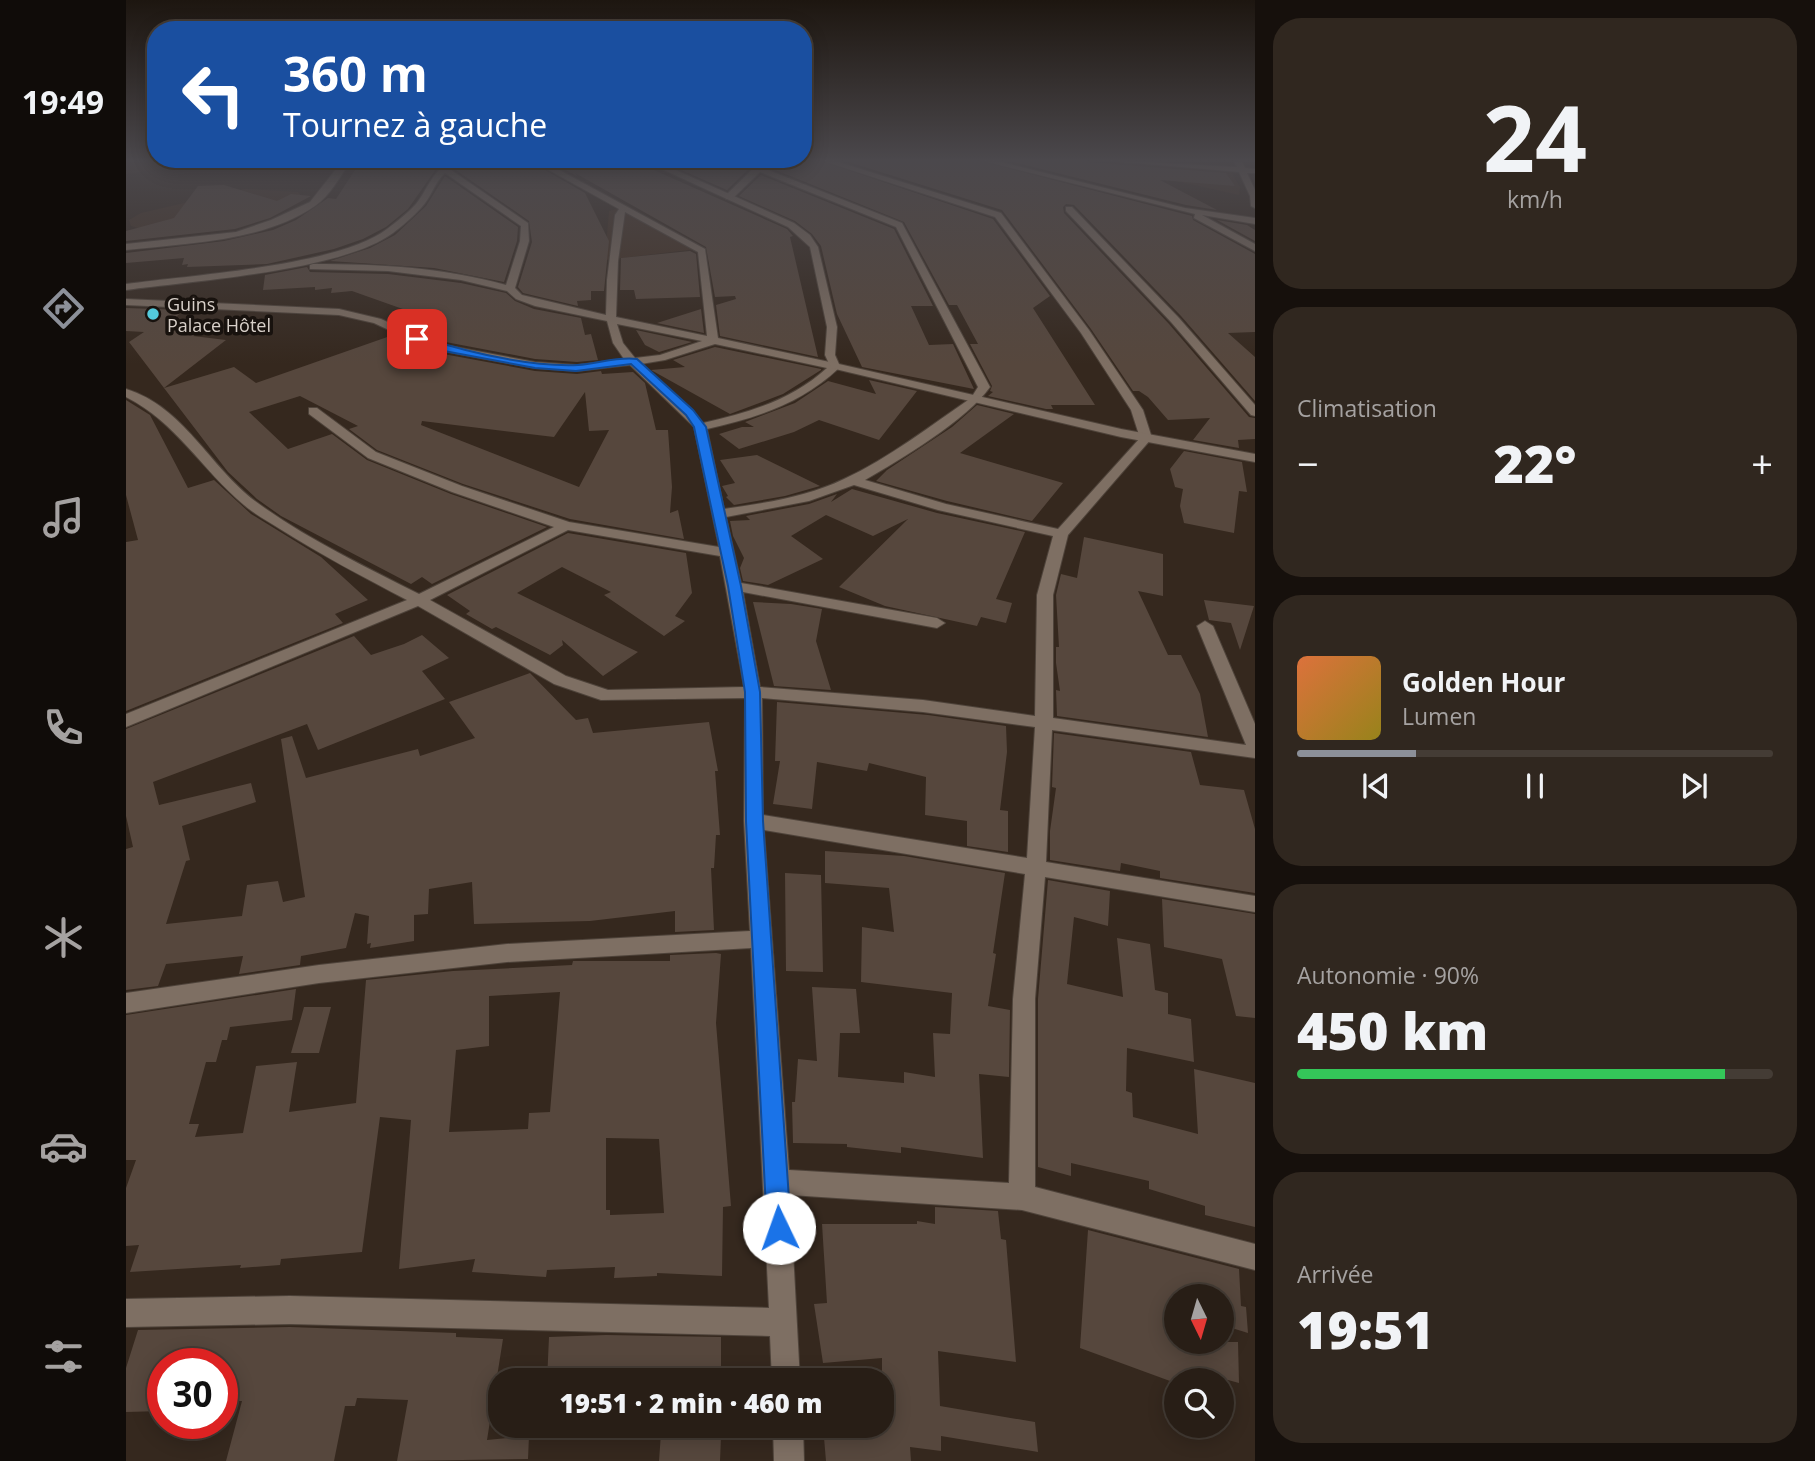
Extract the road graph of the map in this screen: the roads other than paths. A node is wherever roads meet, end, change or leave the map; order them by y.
1 (258, 227) edge
2 (395, 227) edge
3 (525, 227) edge
4 (618, 227) edge
5 (659, 227) edge
6 (794, 227) edge
7 (900, 227) edge
8 (1007, 227) edge
9 (1086, 227) edge
10 (1217, 227) edge
11 (126, 247) edge
12 (1255, 248) edge
13 (264, 268) junction
14 (126, 288) edge
15 (510, 289) junction
16 (126, 302) edge
17 (612, 318) junction
18 (713, 341) junction
19 (634, 361) junction
20 (835, 366) junction
21 (126, 392) edge
22 (975, 400) junction
23 (313, 411) dead end
24 (1255, 412) edge
25 (700, 427) junction
26 (1146, 438) junction
27 (1255, 458) edge
28 (852, 481) junction
29 (719, 514) junction
30 (566, 526) junction
31 (1061, 534) junction
32 (728, 553) junction
33 (734, 586) junction
34 (419, 600) junction
35 (937, 623) dead end
36 (1205, 626) dead end
37 (752, 692) junction
38 (126, 721) edge
39 (1044, 724) junction
40 (1255, 746) edge
41 (1255, 752) edge
42 (754, 821) junction
43 (1036, 867) junction
44 (1255, 904) edge
45 (760, 939) junction
46 (126, 1003) edge
47 (777, 1182) junction
48 (1022, 1197) junction
49 (1255, 1257) edge
50 (126, 1313) edge
51 (783, 1322) junction
52 (785, 1368) edge
53 (788, 1438) edge
54 (789, 1461) edge

1 - 11 street
2 - 13 street
3 - 15 street
4 - 17 street
5 - 18 street
6 - 20 street
7 - 22 street
8 - 26 street
9 - 24 street
10 - 12 street
13 - 14 street
13 - 15 street
15 - 17 street
16 - 19 street
17 - 18 street
17 - 19 street
18 - 19 street
18 - 20 street
19 - 25 street
20 - 22 street
20 - 25 street
21 - 34 street
22 - 26 street
22 - 28 street
23 - 30 street
25 - 29 street
26 - 27 street
26 - 31 street
28 - 29 street
28 - 31 street
29 - 32 street
30 - 32 street
30 - 34 street
31 - 39 street
32 - 33 street
33 - 35 street
33 - 37 street
34 - 37 street
34 - 38 street
36 - 40 street
37 - 39 street
37 - 42 street
39 - 41 street
39 - 43 street
42 - 43 street
42 - 45 street
43 - 44 street
43 - 48 street
45 - 46 street
45 - 47 street
47 - 48 street
47 - 51 street
48 - 49 street
50 - 51 street
51 - 52 street
53 - 54 street

